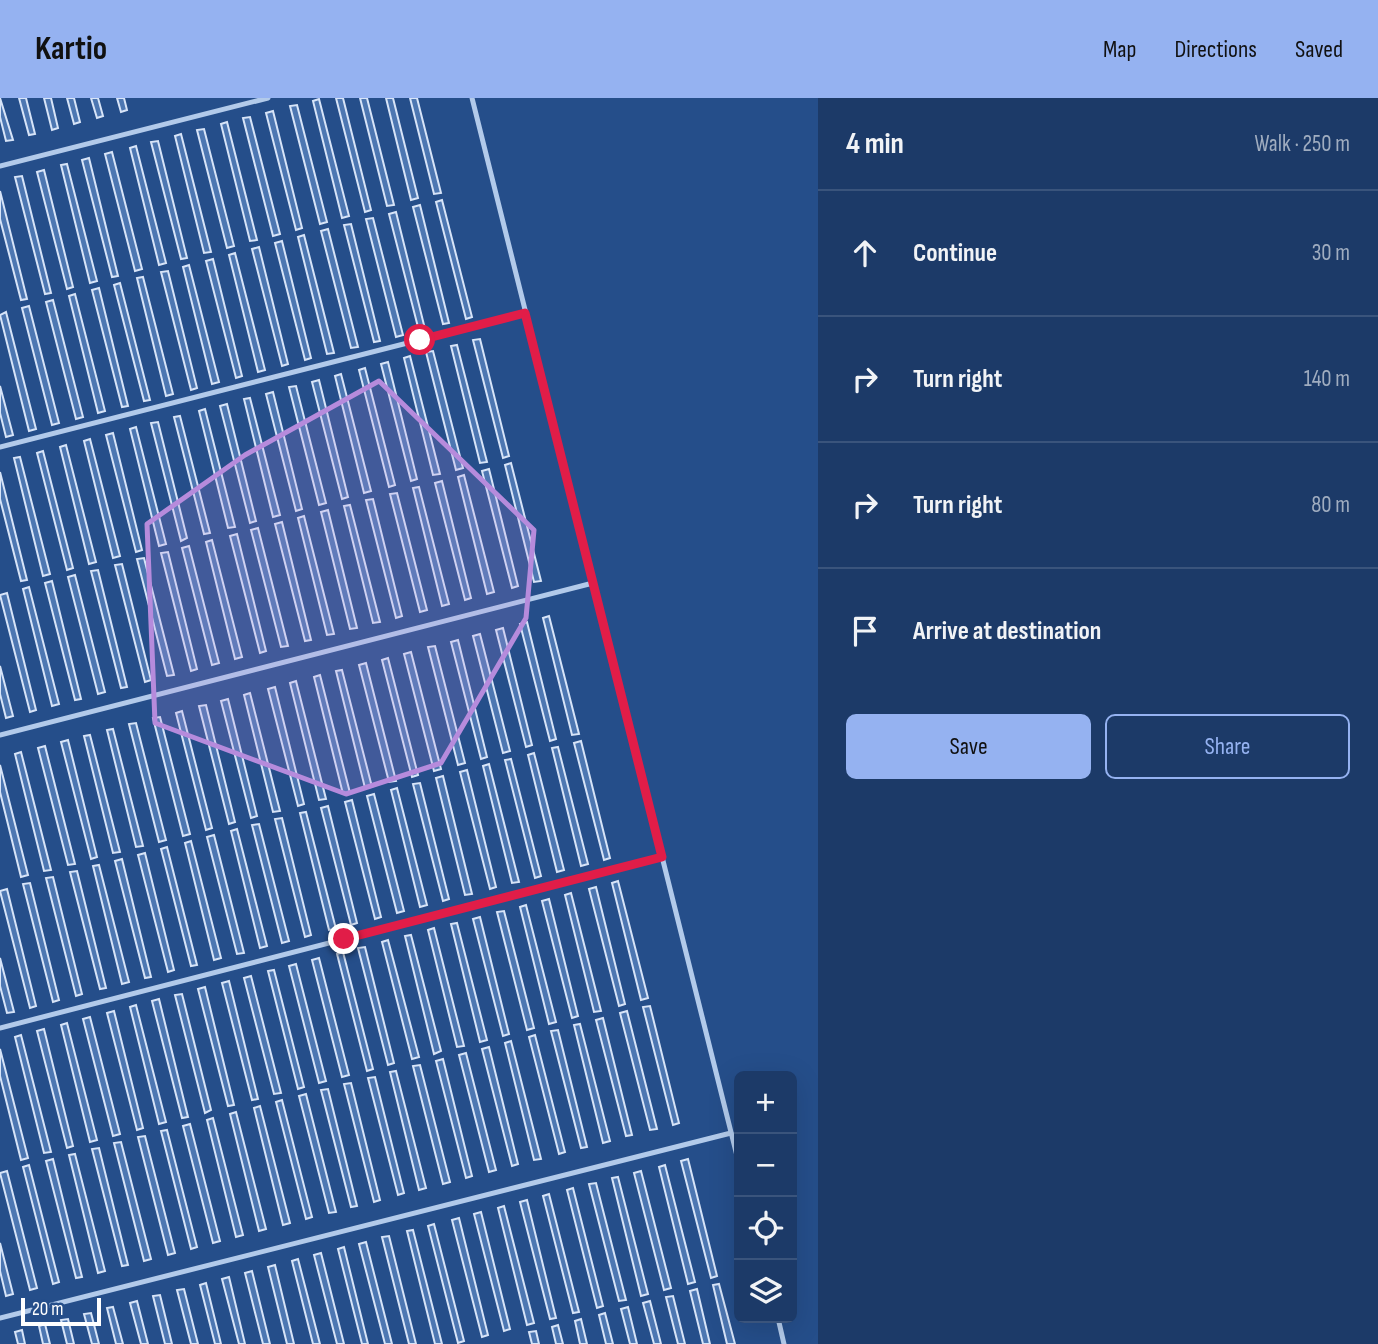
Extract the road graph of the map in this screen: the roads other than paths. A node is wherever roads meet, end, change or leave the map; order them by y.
1 (268, 98) edge
2 (472, 98) edge
3 (0, 166) edge
4 (525, 313) junction
5 (0, 447) edge
6 (593, 583) junction
7 (0, 735) edge
8 (662, 857) junction
9 (0, 1028) edge
10 (731, 1132) junction
11 (734, 1144) edge
12 (0, 1318) edge
13 (779, 1323) edge
14 (784, 1344) edge

1 - 3 lane
2 - 4 lane
4 - 5 lane
4 - 6 lane
6 - 7 lane
6 - 8 lane
8 - 9 lane
8 - 10 lane
10 - 11 lane
10 - 12 lane
13 - 14 lane

